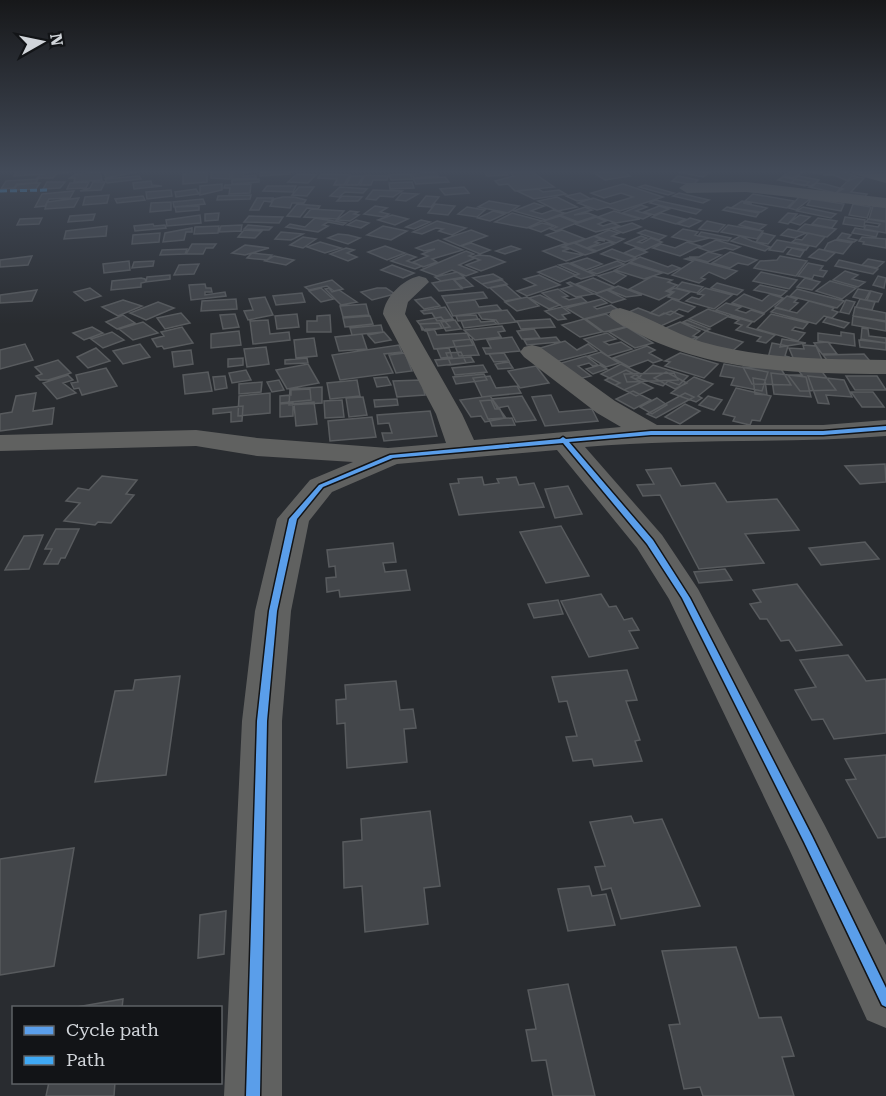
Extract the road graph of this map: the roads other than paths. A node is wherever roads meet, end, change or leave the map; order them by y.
1 (419, 282) dead end
2 (620, 315) dead end
3 (532, 352) dead end
4 (886, 367) edge
5 (886, 428) edge
6 (651, 434) junction
7 (563, 439) junction
8 (0, 443) edge
9 (463, 449) junction
10 (392, 456) junction
11 (886, 1001) edge
12 (253, 1096) edge

1 - 9 street
2 - 4 street
3 - 6 street
5 - 6 street
6 - 7 street
7 - 9 street
7 - 11 street
8 - 10 street
9 - 10 street
10 - 12 street

